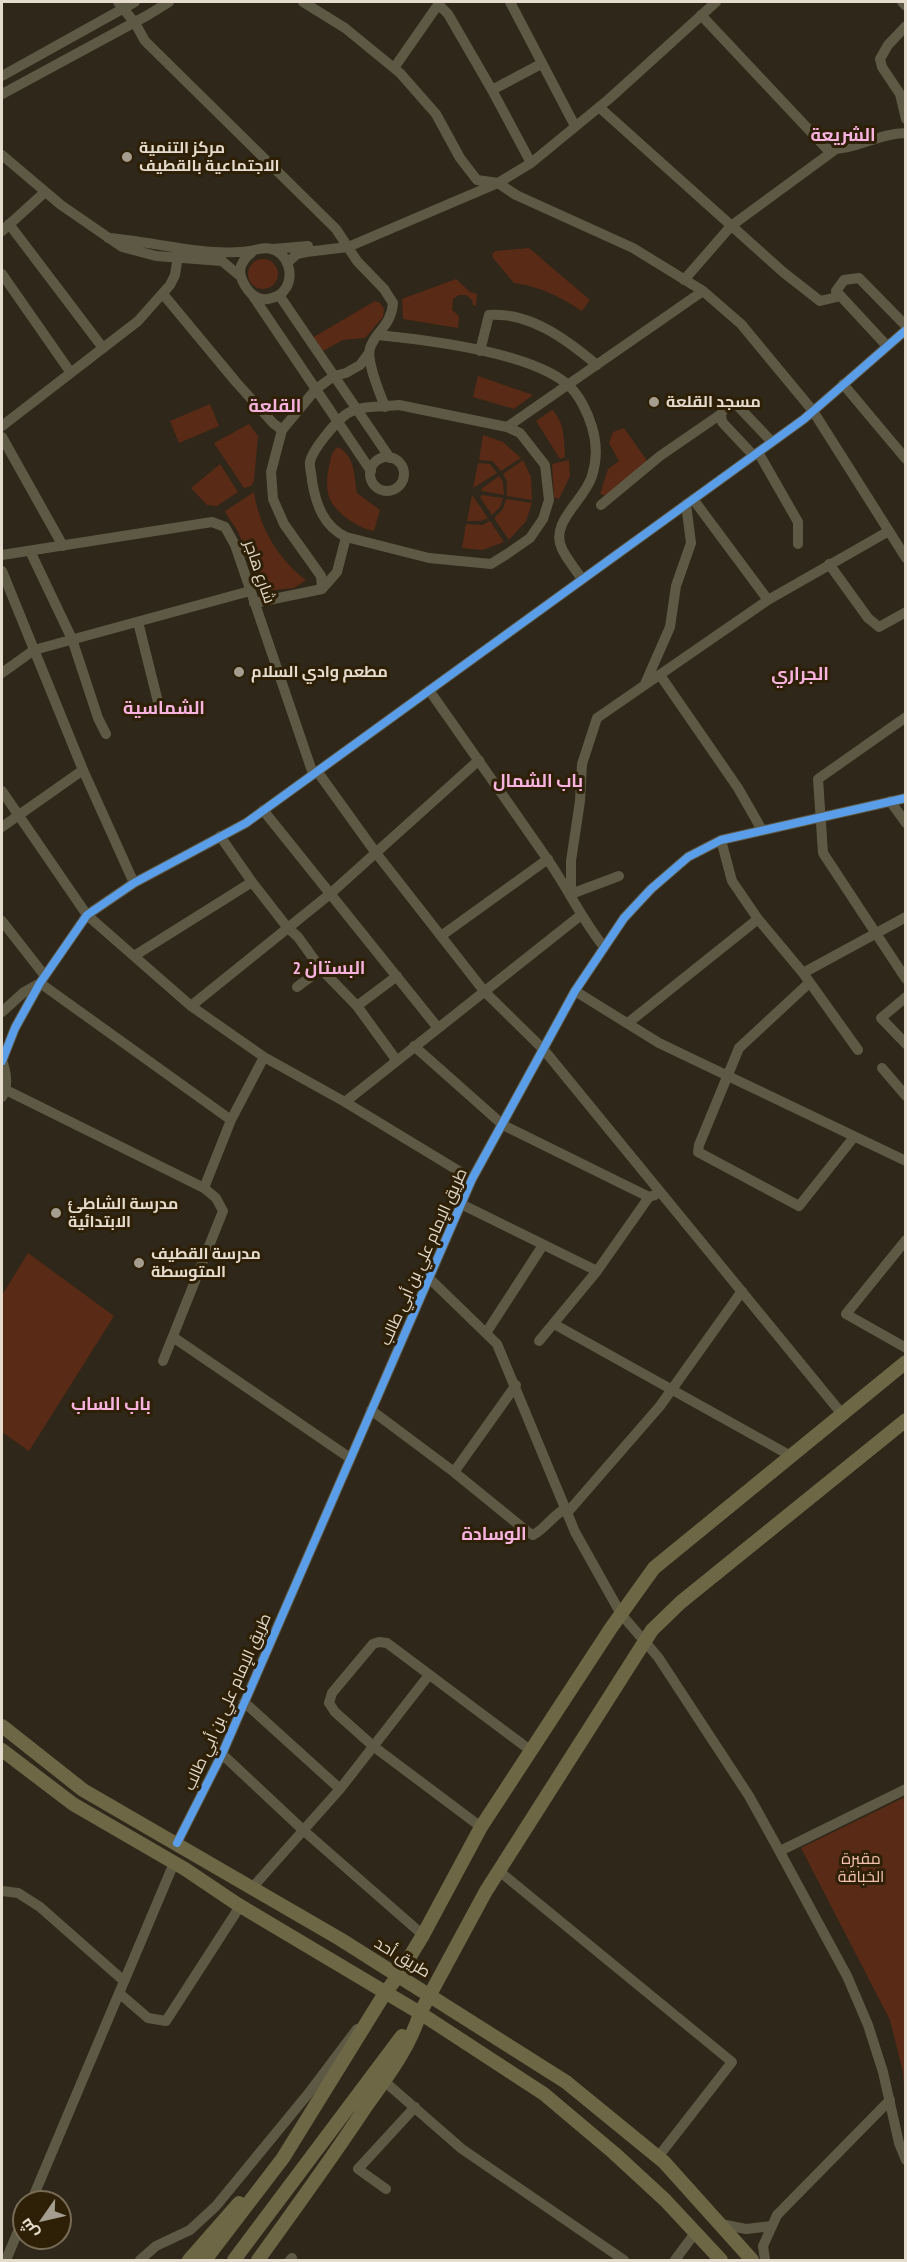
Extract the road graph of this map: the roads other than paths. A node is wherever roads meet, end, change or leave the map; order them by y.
1 (135, 2) edge
2 (169, 2) edge
3 (303, 2) edge
4 (510, 2) edge
5 (902, 2) edge
6 (439, 3) edge
7 (120, 5) edge
8 (708, 6) edge
9 (906, 6) edge
10 (135, 22) junction
11 (906, 26) edge
12 (541, 64) junction
13 (394, 68) junction
14 (2, 76) edge
15 (492, 90) junction
16 (903, 91) edge
17 (2, 94) edge
18 (599, 106) junction
19 (906, 119) edge
20 (575, 126) junction
21 (906, 133) edge
22 (836, 149) junction
23 (2, 155) edge
24 (531, 163) junction
25 (498, 183) junction
26 (45, 192) junction
27 (731, 226) junction
28 (5, 227) edge
29 (108, 238) junction
30 (346, 244) junction
31 (273, 249) junction
32 (252, 252) junction
33 (178, 256) junction
34 (288, 262) junction
35 (2, 274) edge
36 (240, 276) junction
37 (684, 280) junction
38 (703, 291) junction
39 (163, 294) junction
40 (279, 295) junction
41 (253, 296) junction
42 (841, 296) junction
43 (906, 328) edge
44 (378, 335) junction
45 (887, 346) junction
46 (102, 348) junction
47 (480, 351) junction
48 (369, 353) junction
49 (597, 364) junction
50 (71, 373) junction
51 (334, 376) junction
52 (843, 384) junction
53 (568, 385) junction
54 (316, 389) junction
55 (385, 407) junction
56 (356, 410) junction
57 (813, 411) junction
58 (721, 414) junction
59 (339, 422) junction
60 (2, 426) edge
61 (507, 427) junction
62 (282, 430) junction
63 (2, 437) edge
64 (772, 442) junction
65 (756, 454) junction
66 (390, 458) junction
67 (906, 459) edge
68 (371, 471) junction
69 (690, 502) junction
70 (601, 504) dead end
71 (889, 531) junction
72 (346, 537) junction
73 (798, 544) dead end
74 (63, 546) junction
75 (30, 551) junction
76 (2, 555) edge
77 (906, 558) edge
78 (829, 564) junction
79 (2, 571) edge
80 (582, 579) junction
81 (322, 589) junction
82 (250, 591) junction
83 (768, 600) junction
84 (254, 603) junction
85 (906, 612) edge
86 (138, 622) junction
87 (72, 639) junction
88 (34, 650) junction
89 (2, 673) edge
90 (660, 675) junction
91 (645, 684) junction
92 (429, 690) junction
93 (160, 710) dead end
94 (906, 717) edge
95 (106, 734) dead end
96 (479, 760) junction
97 (83, 770) junction
98 (315, 773) junction
99 (2, 791) edge
100 (906, 798) edge
101 (890, 801) junction
102 (263, 810) junction
103 (19, 815) junction
104 (822, 816) junction
105 (906, 823) edge
106 (2, 827) edge
107 (762, 830) junction
108 (220, 836) junction
109 (721, 840) junction
110 (375, 853) junction
111 (548, 859) junction
112 (619, 876) dead end
113 (252, 882) junction
114 (134, 883) junction
115 (330, 894) junction
116 (571, 894) junction
117 (87, 915) junction
118 (581, 915) junction
119 (906, 917) edge
120 (758, 919) junction
121 (2, 921) edge
122 (288, 927) junction
123 (876, 933) junction
124 (441, 936) junction
125 (604, 947) junction
126 (134, 956) junction
127 (321, 969) junction
128 (803, 973) junction
129 (397, 976) junction
130 (906, 979) edge
131 (43, 980) junction
132 (809, 982) junction
133 (297, 987) dead end
134 (484, 991) junction
135 (575, 991) junction
136 (906, 997) edge
137 (191, 1006) junction
138 (357, 1006) junction
139 (2, 1011) edge
140 (628, 1023) junction
141 (438, 1028) junction
142 (906, 1044) edge
143 (414, 1046) junction
144 (544, 1050) junction
145 (858, 1050) dead end
146 (264, 1057) junction
147 (2, 1060) edge
148 (398, 1061) junction
149 (882, 1068) dead end
150 (728, 1076) junction
151 (4, 1094) edge
152 (906, 1096) edge
153 (345, 1102) junction
154 (231, 1120) junction
155 (502, 1125) junction
156 (854, 1137) junction
157 (906, 1161) edge
158 (472, 1179) junction
159 (204, 1188) junction
160 (661, 1193) junction
161 (649, 1197) junction
162 (461, 1204) junction
163 (906, 1240) edge
164 (543, 1245) junction
165 (597, 1272) junction
166 (429, 1278) junction
167 (742, 1291) junction
168 (554, 1324) junction
169 (486, 1333) junction
170 (173, 1337) junction
171 (539, 1341) dead end
172 (906, 1348) edge
173 (163, 1361) dead end
174 (906, 1362) edge
175 (516, 1385) junction
176 (672, 1389) junction
177 (371, 1410) junction
178 (842, 1414) junction
179 (906, 1420) edge
180 (791, 1456) junction
181 (350, 1458) junction
182 (454, 1472) junction
183 (566, 1511) junction
184 (621, 1614) junction
185 (645, 1640) junction
186 (429, 1675) junction
187 (244, 1702) junction
188 (2, 1726) edge
189 (373, 1746) junction
190 (2, 1750) edge
191 (530, 1750) junction
192 (222, 1754) junction
193 (340, 1789) junction
194 (906, 1789) edge
195 (481, 1827) junction
196 (303, 1830) junction
197 (177, 1843) junction
198 (780, 1851) junction
199 (174, 1863) junction
200 (499, 1870) junction
201 (252, 1888) junction
202 (2, 1891) edge
203 (237, 1904) junction
204 (423, 1935) junction
205 (398, 1976) junction
206 (124, 1981) junction
207 (119, 1993) junction
208 (385, 1993) junction
209 (431, 1995) junction
210 (420, 2013) junction
211 (384, 2081) junction
212 (890, 2100) junction
213 (415, 2107) junction
214 (658, 2157) junction
215 (283, 2158) junction
216 (906, 2160) edge
217 (386, 2189) dead end
218 (36, 2190) edge
219 (721, 2224) junction
220 (772, 2226) junction
221 (695, 2232) junction
222 (12, 2246) edge
223 (6, 2260) edge
224 (140, 2260) edge
225 (189, 2260) edge
226 (205, 2260) edge
227 (234, 2260) edge
228 (258, 2260) edge
229 (624, 2260) edge
230 (675, 2260) edge
231 (721, 2260) edge
232 (753, 2260) edge
233 (765, 2260) edge

1 - 7 street
2 - 10 street
3 - 13 street
4 - 12 street
5 - 9 street
6 - 13 street
6 - 15 street
7 - 10 street
7 - 14 street
8 - 18 street
8 - 22 street
10 - 17 street
10 - 30 street
11 - 16 street
12 - 15 street
12 - 20 street
13 - 25 street
15 - 24 street
16 - 19 street
18 - 20 street
18 - 27 street
20 - 24 street
21 - 22 street
22 - 27 street
23 - 26 street
24 - 25 street
25 - 30 street
25 - 37 street
26 - 28 street
26 - 29 street
27 - 37 street
27 - 42 street
28 - 46 street
29 - 32 street
29 - 33 street
30 - 31 street
30 - 34 street
30 - 44 street
31 - 32 street
31 - 34 street
32 - 36 street
33 - 36 street
33 - 39 street
34 - 40 street
35 - 50 street
36 - 41 street
37 - 38 street
38 - 49 street
38 - 57 street
39 - 46 street
39 - 62 street
40 - 41 street
40 - 51 street
41 - 54 street
42 - 43 street
42 - 45 street
43 - 45 street
44 - 47 street
44 - 48 street
45 - 52 street
46 - 50 street
47 - 49 street
47 - 53 street
48 - 51 street
48 - 55 street
49 - 53 street
50 - 60 street
51 - 54 street
51 - 56 street
52 - 57 street
52 - 67 street
53 - 61 street
53 - 80 street
54 - 59 street
54 - 62 street
55 - 56 street
55 - 61 street
56 - 59 street
56 - 66 street
57 - 64 street
57 - 71 street
58 - 64 street
58 - 65 street
58 - 70 street
59 - 68 street
59 - 72 street
61 - 72 street
62 - 81 street
63 - 74 street
64 - 65 street
65 - 69 street
65 - 73 street
66 - 68 street
66 - 68 street
69 - 80 street
69 - 83 street
69 - 91 street
71 - 77 street
71 - 78 street
72 - 81 street
74 - 75 street, شارع هاجر
74 - 82 street, شارع هاجر
75 - 76 street, شارع هاجر
75 - 87 street
78 - 83 street
78 - 85 street
79 - 88 street
80 - 92 street
81 - 84 street
82 - 84 street, شارع هاجر
82 - 86 street
83 - 90 street
84 - 98 street, شارع هاجر
86 - 87 street
86 - 93 street
87 - 88 street
87 - 95 street
88 - 89 street
88 - 97 street
90 - 91 street
90 - 107 street
91 - 116 street
92 - 96 street
92 - 98 street
94 - 104 street
96 - 110 street
96 - 111 street
97 - 103 street
97 - 114 street
98 - 102 street
98 - 110 street, شارع هاجر
99 - 103 street
100 - 101 street, طريق الإمام علي بن أبي طالب
101 - 104 street, طريق الإمام علي بن أبي طالب
101 - 105 street
102 - 108 street
102 - 115 street
103 - 106 street
103 - 117 street
104 - 107 street, طريق الإمام علي بن أبي طالب
104 - 123 street
107 - 109 street, طريق الإمام علي بن أبي طالب
108 - 113 street
108 - 114 street
109 - 120 street
109 - 125 street, طريق الإمام علي بن أبي طالب
110 - 115 street
110 - 124 street, شارع هاجر
111 - 116 street
111 - 124 street
112 - 116 street
113 - 122 street
113 - 126 street
114 - 117 street
115 - 122 street
115 - 129 street
116 - 118 street
117 - 126 street
117 - 131 street
118 - 125 street
118 - 134 street
119 - 123 street
120 - 128 street
120 - 140 street
121 - 131 street
122 - 127 street
122 - 137 street
123 - 128 street
123 - 130 street
124 - 134 street, شارع هاجر
125 - 135 street, طريق الإمام علي بن أبي طالب
126 - 137 street
127 - 133 street
127 - 138 street
128 - 132 street
129 - 138 street
129 - 141 street
131 - 139 street
131 - 147 street
131 - 154 street
132 - 145 street
132 - 150 street
134 - 141 street
134 - 144 street, شارع هاجر
135 - 140 street
135 - 144 street, طريق الإمام علي بن أبي طالب
136 - 142 street
137 - 146 street
138 - 148 street
140 - 150 street
141 - 143 street
143 - 148 street
143 - 155 street
144 - 155 street, طريق الإمام علي بن أبي طالب
144 - 160 street, شارع هاجر
146 - 153 street
146 - 154 street
147 - 151 street
148 - 153 street
149 - 152 street
150 - 156 street
150 - 156 street
151 - 159 street
153 - 158 street
154 - 159 street
155 - 158 street, طريق الإمام علي بن أبي طالب
155 - 161 street
156 - 157 street
158 - 162 street, طريق الإمام علي بن أبي طالب
159 - 170 street
160 - 161 street
160 - 167 street, شارع هاجر
161 - 165 street
162 - 164 street
162 - 166 street, طريق الإمام علي بن أبي طالب
163 - 172 street
164 - 165 street
164 - 169 street
165 - 168 street
166 - 169 street
166 - 177 street, طريق الإمام علي بن أبي طالب
167 - 176 street
167 - 178 street, شارع هاجر
168 - 171 street
168 - 176 street
169 - 175 street
170 - 173 street
170 - 181 street
174 - 178 main road
175 - 182 street
175 - 183 street
176 - 180 street
176 - 183 street
177 - 181 street, طريق الإمام علي بن أبي طالب
177 - 182 street
178 - 180 main road
179 - 185 main road
180 - 184 main road
181 - 187 street, طريق الإمام علي بن أبي طالب
182 - 183 street
183 - 184 street
184 - 185 street
184 - 191 main road
185 - 198 street
185 - 200 main road
186 - 189 street
186 - 189 street
186 - 191 street
187 - 192 street, طريق الإمام علي بن أبي طالب
187 - 193 street
188 - 197 main road, طريق أحد
189 - 193 street
189 - 195 street
190 - 199 main road
191 - 195 main road
192 - 196 street
192 - 197 street, طريق الإمام علي بن أبي طالب
193 - 196 street
194 - 198 street
195 - 204 main road
196 - 201 street
196 - 204 street
197 - 201 main road, طريق أحد
198 - 212 street
199 - 203 main road
199 - 206 street
200 - 209 main road
200 - 214 street
201 - 205 main road, طريق أحد
202 - 206 street
203 - 207 street
203 - 208 main road
204 - 205 main road
205 - 208 main road
205 - 209 main road, طريق أحد
206 - 207 street
207 - 218 street
208 - 210 main road
208 - 215 main road
208 - 224 street
209 - 210 main road
209 - 214 main road, طريق أحد
210 - 211 main road
210 - 221 main road
210 - 227 main road
211 - 213 street
211 - 228 main road
212 - 216 street
212 - 220 street
213 - 217 street
213 - 229 street
214 - 219 main road, طريق أحد
215 - 225 main road
215 - 226 main road
219 - 220 street
219 - 232 main road, طريق أحد
220 - 233 street
221 - 230 street
221 - 231 main road
222 - 223 street

